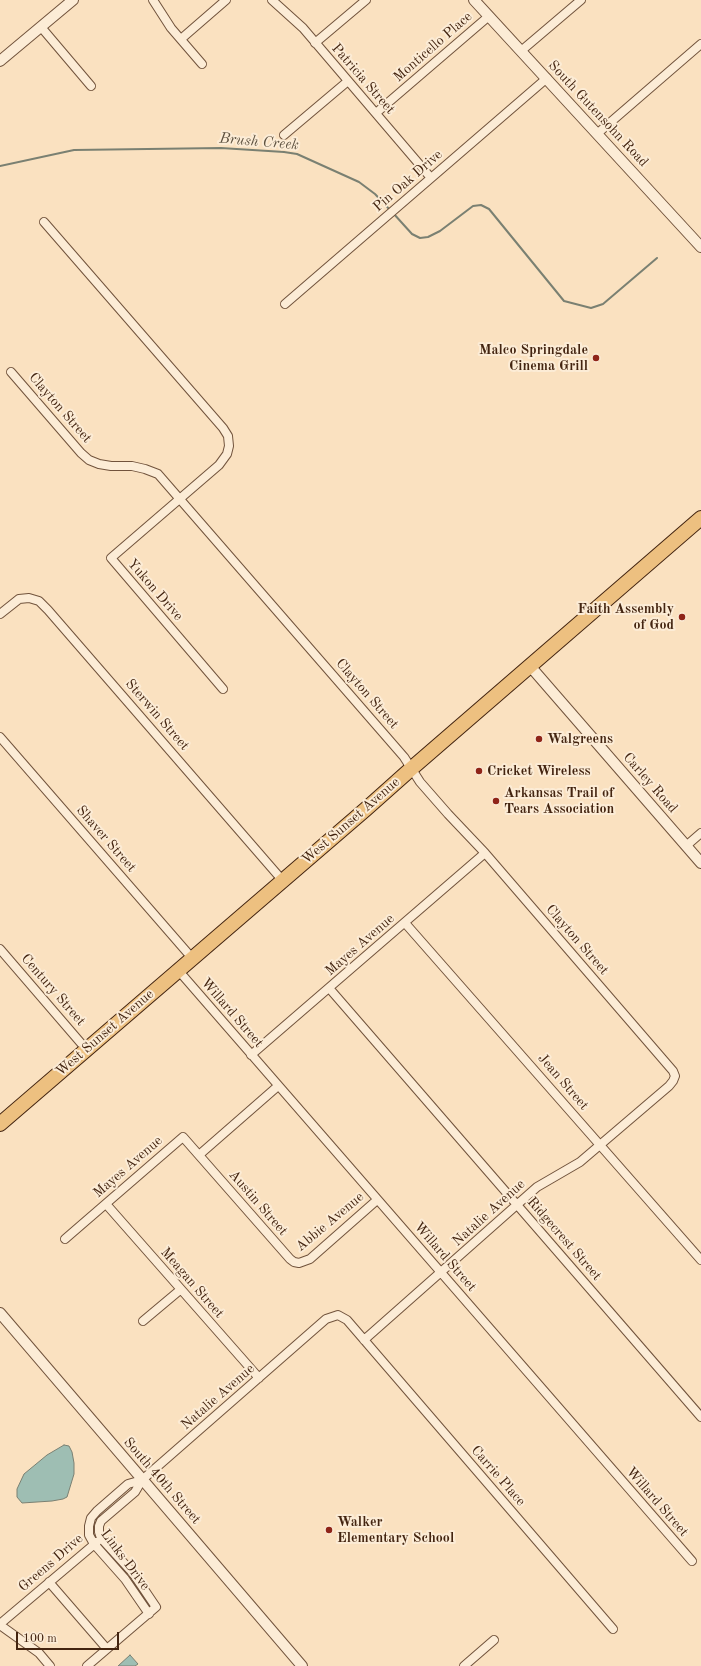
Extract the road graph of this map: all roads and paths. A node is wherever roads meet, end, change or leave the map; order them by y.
1 (73, 0) edge
2 (153, 0) edge
3 (226, 0) edge
4 (272, 0) edge
5 (366, 0) edge
6 (474, 0) edge
7 (581, 0) edge
8 (489, 16) junction
9 (41, 27) junction
10 (180, 39) junction
11 (315, 43) junction
12 (701, 44) edge
13 (521, 51) junction
14 (0, 61) edge
15 (202, 64) dead end
16 (546, 78) junction
17 (348, 81) junction
18 (91, 86) dead end
19 (376, 113) junction
20 (598, 133) junction
21 (284, 135) dead end
22 (431, 178) junction
23 (44, 222) dead end
24 (701, 247) edge
25 (285, 304) dead end
26 (11, 372) dead end
27 (180, 499) junction
28 (701, 518) edge
29 (0, 614) edge
30 (530, 666) junction
31 (223, 689) dead end
32 (0, 737) edge
33 (412, 768) junction
34 (701, 833) edge
35 (686, 846) junction
36 (485, 853) junction
37 (701, 863) edge
38 (283, 881) junction
39 (405, 922) junction
40 (0, 949) edge
41 (192, 958) junction
42 (178, 970) junction
43 (329, 988) junction
44 (86, 1049) junction
45 (252, 1055) junction
46 (674, 1076) joint
47 (278, 1086) junction
48 (0, 1124) edge
49 (601, 1144) junction
50 (199, 1155) junction
51 (377, 1200) junction
52 (106, 1204) junction
53 (517, 1205) junction
54 (65, 1239) dead end
55 (701, 1260) edge
56 (299, 1263) joint
57 (441, 1273) junction
58 (180, 1290) junction
59 (0, 1314) edge
60 (143, 1322) dead end
61 (364, 1340) junction
62 (260, 1378) junction
63 (701, 1417) edge
64 (142, 1480) junction
65 (101, 1538) junction
66 (94, 1544) junction
67 (692, 1561) dead end
68 (49, 1582) junction
69 (148, 1614) junction
70 (0, 1625) edge
71 (613, 1629) dead end
72 (494, 1640) dead end
73 (107, 1650) junction
74 (50, 1666) edge
75 (87, 1666) edge
76 (302, 1666) edge
77 (464, 1666) edge

1 - 9 street
2 - 10 street
3 - 10 street
4 - 11 street, Patricia Street
5 - 11 street
6 - 8 street, South Gutensohn Road
7 - 13 street
8 - 13 street, South Gutensohn Road
8 - 19 street, Monticello Place
9 - 14 street
9 - 18 street
10 - 15 street
11 - 17 street, Patricia Street
12 - 20 street
13 - 16 street, South Gutensohn Road
16 - 20 street, South Gutensohn Road
16 - 22 street, Pin Oak Drive
17 - 19 street, Patricia Street
17 - 21 street
19 - 22 street, Patricia Street
20 - 24 street, South Gutensohn Road
22 - 25 street, Pin Oak Drive
23 - 27 street
26 - 27 street, Clayton Street
27 - 31 street, Yukon Drive
27 - 33 street, Clayton Street
28 - 30 highway, West Sunset Avenue
29 - 38 street, Sterwin Street
30 - 33 highway, West Sunset Avenue
30 - 35 street, Carley Road
32 - 41 street, Shaver Street
33 - 36 street, Clayton Street
33 - 38 highway, West Sunset Avenue
34 - 35 street
35 - 37 street, Carley Road
36 - 39 street, Mayes Avenue
36 - 46 street, Clayton Street
38 - 41 highway, West Sunset Avenue
39 - 43 street, Mayes Avenue
39 - 49 street, Jean Street
40 - 44 street, Century Street
41 - 42 highway, West Sunset Avenue
42 - 44 highway, West Sunset Avenue
42 - 45 street, Willard Street
43 - 45 street, Mayes Avenue
43 - 53 street, Ridgecrest Street
44 - 48 highway, West Sunset Avenue
45 - 47 street, Willard Street
46 - 49 street, Natalie Avenue
47 - 50 street
47 - 51 street, Willard Street
49 - 53 street, Natalie Avenue
49 - 55 street, Jean Street
50 - 52 street, Mayes Avenue
50 - 56 street, Austin Street
51 - 56 street, Abbie Avenue
51 - 57 street, Willard Street
52 - 54 street, Mayes Avenue
52 - 58 street, Meagan Street
53 - 57 street, Natalie Avenue
53 - 63 street, Ridgecrest Street
57 - 61 street, Natalie Avenue
57 - 67 street, Willard Street
58 - 60 street
58 - 62 street, Meagan Street
59 - 64 street, South 40th Street
61 - 62 street, Natalie Avenue
61 - 71 street, Carrie Place
62 - 64 street, Natalie Avenue
64 - 65 street, Links Drive
64 - 66 street, Links Drive
64 - 76 street, South 40th Street
65 - 66 street, Greens Drive
65 - 69 street, Links Drive
66 - 68 street, Greens Drive
66 - 69 street, Links Drive
68 - 70 street, Greens Drive
68 - 73 street
69 - 73 street
70 - 74 street
72 - 77 street
73 - 75 street

